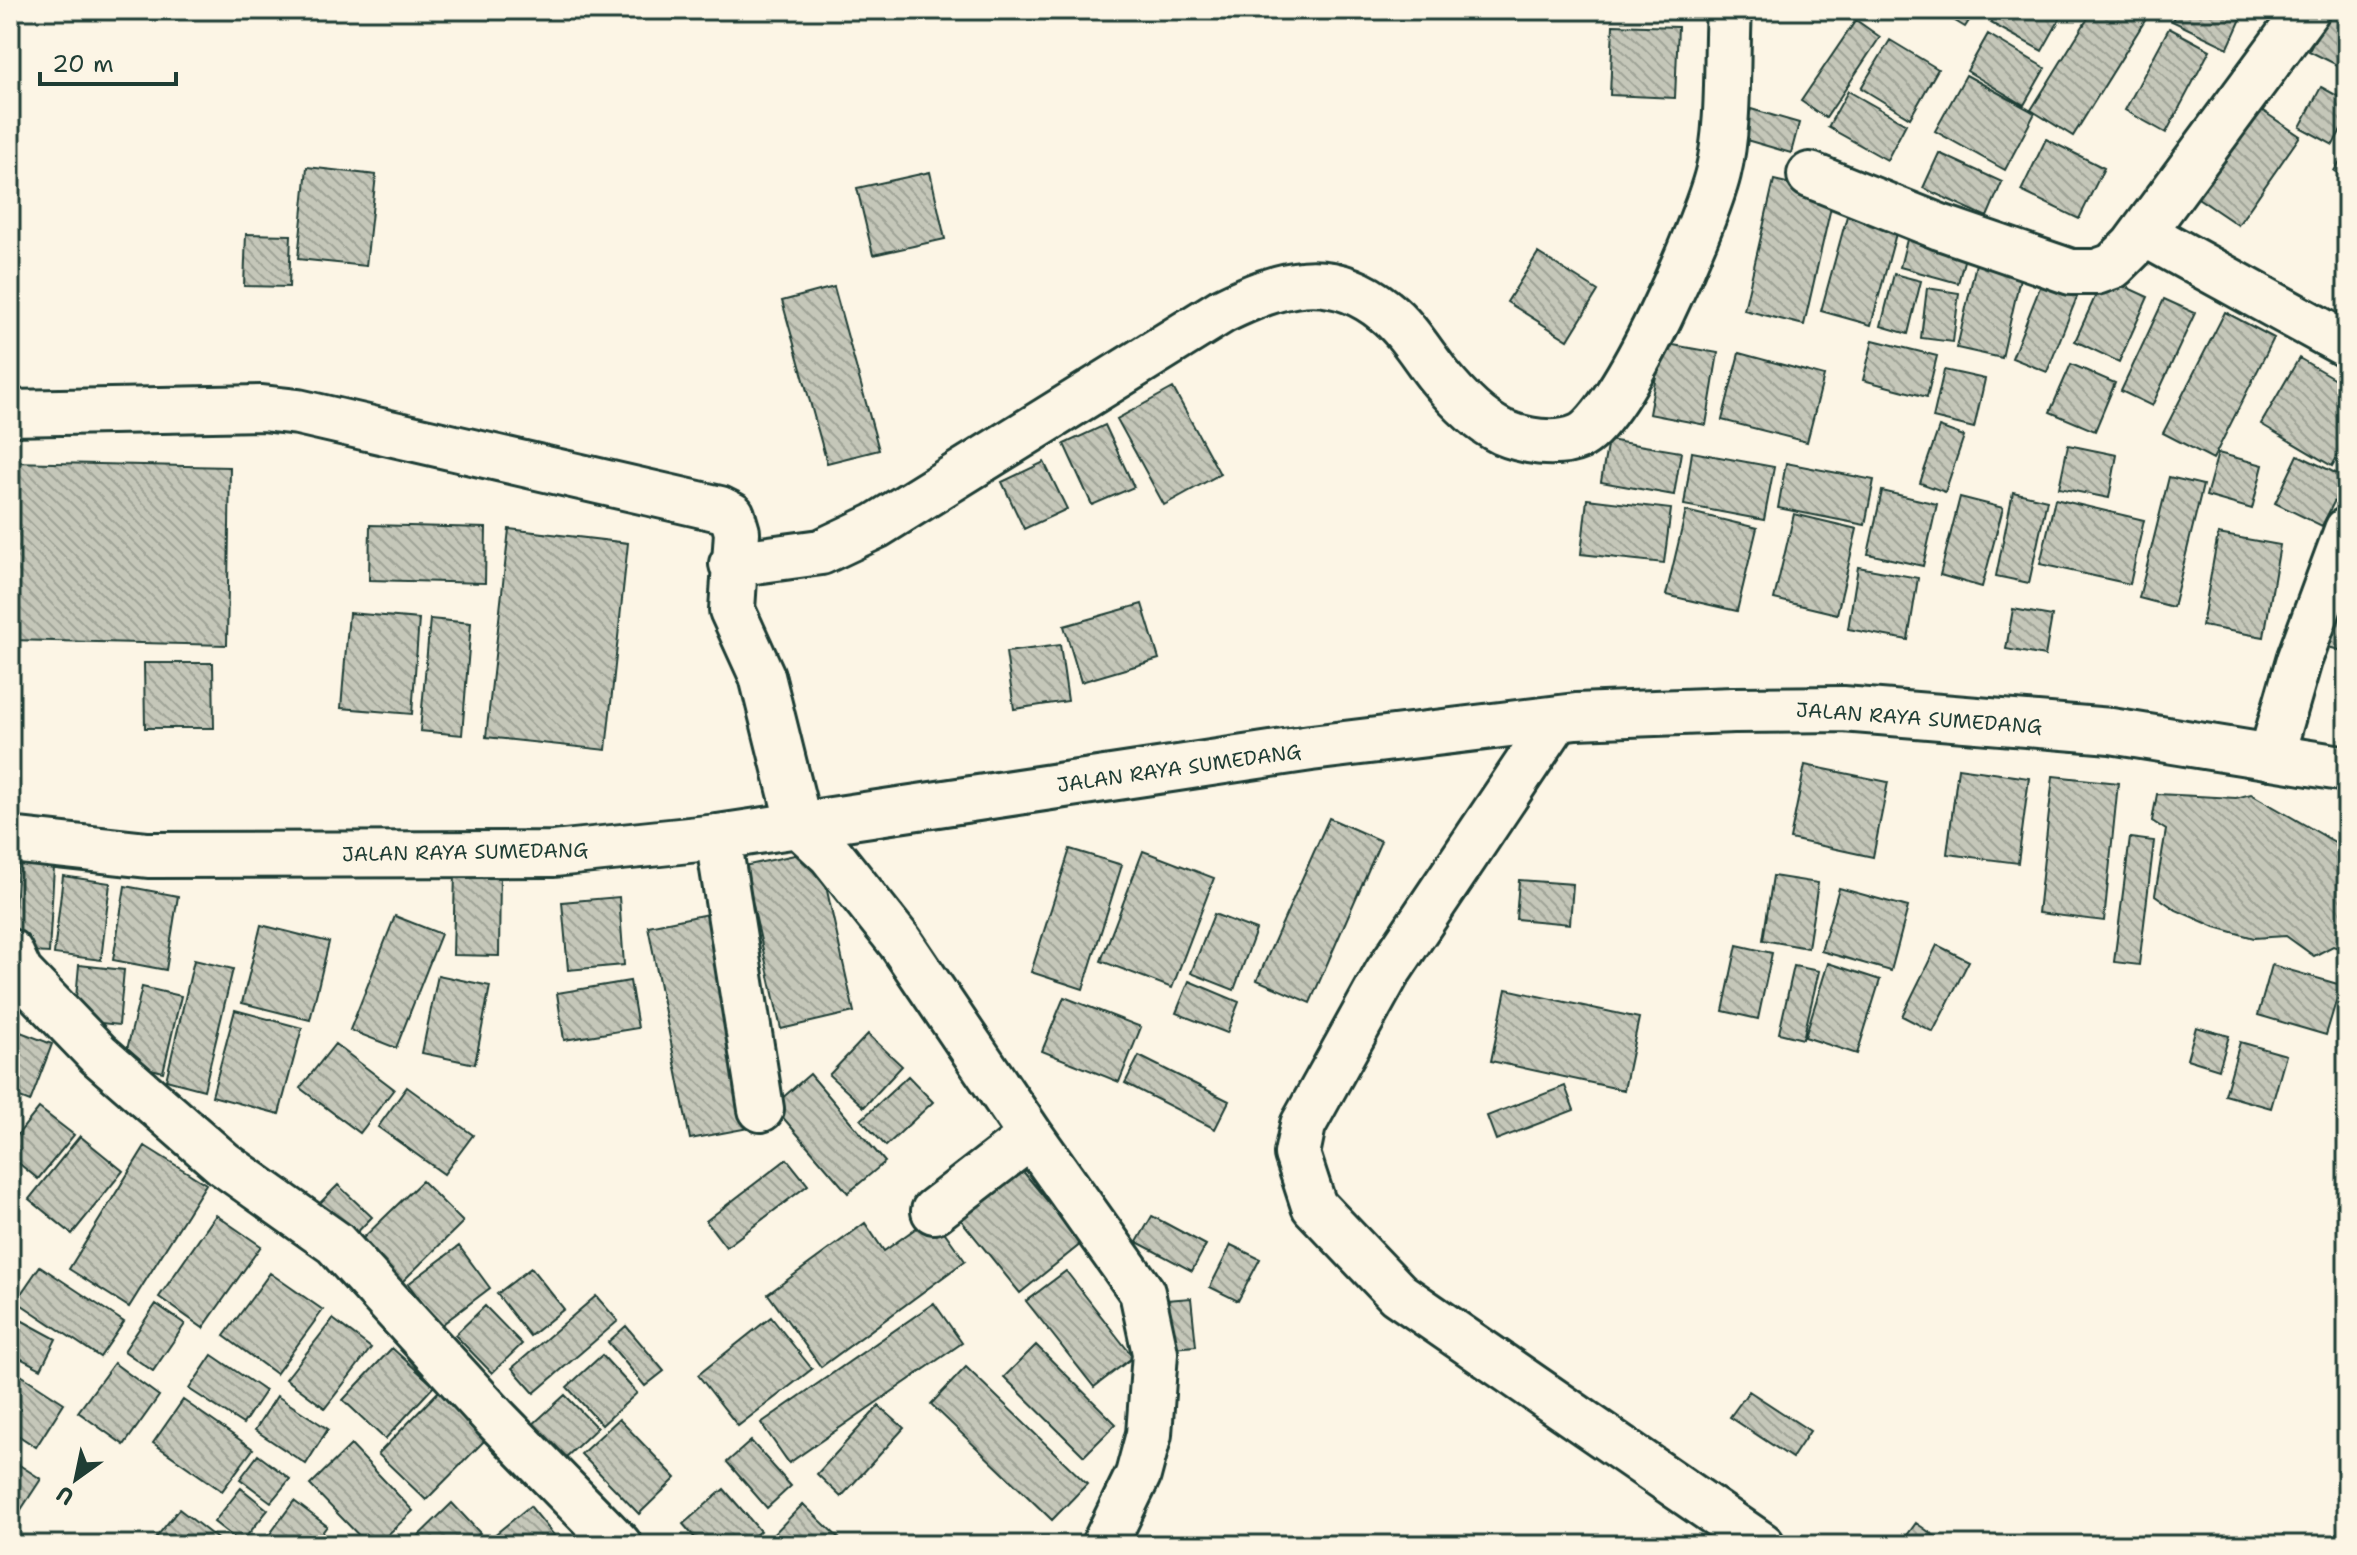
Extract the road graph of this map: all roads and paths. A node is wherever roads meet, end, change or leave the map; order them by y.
1 (1729, 10) edge
2 (2307, 10) edge
3 (1810, 175) dead end
4 (2143, 233) junction
5 (2347, 345) edge
6 (10, 413) edge
7 (2347, 530) edge
8 (732, 564) junction
9 (1557, 719) junction
10 (2271, 757) junction
11 (2347, 769) edge
12 (816, 822) junction
13 (718, 837) junction
14 (10, 840) edge
15 (10, 952) edge
16 (761, 1109) dead end
17 (1031, 1136) junction
18 (934, 1211) dead end
19 (619, 1545) edge
20 (1104, 1545) edge
21 (1762, 1545) edge

1 - 8 main road
2 - 4 main road
3 - 4 main road
4 - 5 main road
6 - 8 main road
7 - 10 main road
8 - 12 main road
9 - 10 main road, JALAN RAYA SUMEDANG
9 - 12 main road, JALAN RAYA SUMEDANG
9 - 21 main road
10 - 11 main road, JALAN RAYA SUMEDANG
12 - 13 main road, JALAN RAYA SUMEDANG
12 - 17 main road
13 - 14 main road, JALAN RAYA SUMEDANG
13 - 16 main road
15 - 19 main road
17 - 18 main road
17 - 20 main road

